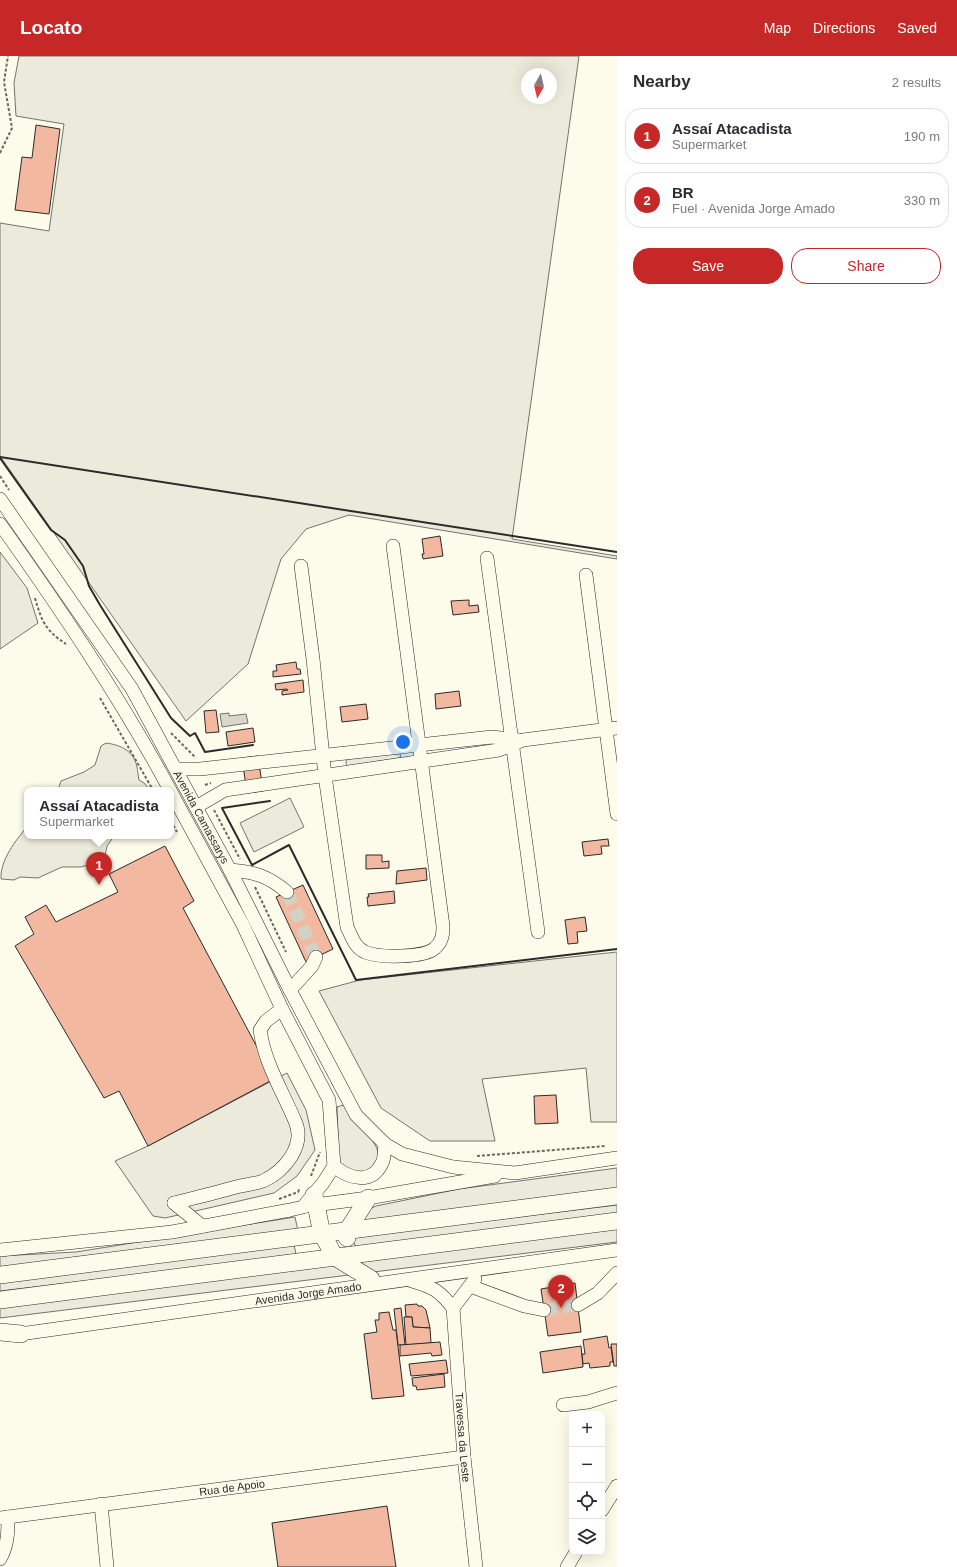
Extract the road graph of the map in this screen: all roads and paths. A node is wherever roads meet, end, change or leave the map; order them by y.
1 (8, 56) edge
2 (0, 153) edge
3 (0, 499) edge
4 (0, 524) edge
5 (393, 546) dead end
6 (487, 558) dead end
7 (301, 566) dead end
8 (586, 575) dead end
9 (35, 597) dead end
10 (71, 647) dead end
11 (98, 693) dead end
12 (611, 729) edge
13 (516, 741) junction
14 (420, 744) junction
15 (322, 755) junction
16 (422, 761) junction
17 (219, 767) junction
18 (176, 769) junction
19 (325, 776) junction
20 (202, 778) dead end
21 (151, 787) edge
22 (168, 787) edge
23 (225, 790) junction
24 (207, 792) dead end
25 (174, 798) edge
26 (196, 807) junction
27 (214, 809) dead end
28 (617, 814) edge
29 (230, 870) junction
30 (248, 871) junction
31 (287, 892) tunnel mouth
32 (538, 932) dead end
33 (287, 953) dead end
34 (316, 957) dead end
35 (290, 990) junction
36 (282, 1009) junction
37 (385, 1144) junction
38 (610, 1145) dead end
39 (475, 1156) dead end
40 (617, 1158) edge
41 (334, 1166) junction
42 (515, 1173) junction
43 (617, 1196) edge
44 (368, 1198) junction
45 (310, 1202) junction
46 (612, 1223) edge
47 (202, 1226) junction
48 (347, 1231) junction
49 (322, 1234) junction
50 (0, 1250) edge
51 (617, 1250) edge
52 (342, 1256) junction
53 (483, 1268) junction
54 (617, 1273) edge
55 (0, 1275) edge
56 (409, 1280) junction
57 (377, 1281) junction
58 (470, 1286) junction
59 (0, 1300) edge
60 (578, 1305) tunnel mouth
61 (453, 1308) junction
62 (544, 1310) tunnel mouth
63 (0, 1332) edge
64 (21, 1334) junction
65 (0, 1336) edge
66 (617, 1393) edge
67 (563, 1405) dead end
68 (464, 1457) junction
69 (617, 1486) edge
70 (101, 1504) junction
71 (605, 1505) edge
72 (4, 1517) edge
73 (574, 1555) edge
74 (0, 1559) edge
75 (108, 1567) edge
76 (476, 1567) edge
77 (567, 1567) edge

1 - 2 path
3 - 18 street, Avenida Camassarys
4 - 22 street, Avenida Camassarys
5 - 14 street
6 - 13 street
7 - 15 street
8 - 12 street
9 - 10 path
11 - 21 path
12 - 13 street
12 - 28 street
13 - 14 street
13 - 16 street
13 - 32 street
14 - 15 street
14 - 16 street
15 - 17 street
15 - 19 street
16 - 19 street
16 - 19 street
17 - 18 street
17 - 23 street
18 - 26 street, Avenida Camassarys
19 - 23 street
20 - 24 path
23 - 26 street
25 - 36 street, Avenida Camassarys
26 - 29 street, Avenida Camassarys
27 - 30 path
29 - 30 street
29 - 35 street, Avenida Camassarys
30 - 31 street
30 - 33 path
34 - 35 street
35 - 37 street, Avenida Camassarys
36 - 41 street, Avenida Camassarys
36 - 47 street
37 - 41 street
37 - 42 street, Avenida Camassarys
38 - 39 path
40 - 42 street
41 - 45 street
42 - 44 street
43 - 48 main road
44 - 45 street
44 - 48 main road
45 - 47 street
45 - 49 main road
46 - 52 main road
47 - 50 street
48 - 49 main road
48 - 52 main road
49 - 52 main road
49 - 55 main road
51 - 53 street, Avenida Jorge Amado
52 - 57 main road
52 - 59 main road
53 - 56 street, Avenida Jorge Amado
53 - 58 street
54 - 60 street
56 - 57 street, Avenida Jorge Amado
56 - 61 street
57 - 64 street, Avenida Jorge Amado
58 - 61 street
58 - 62 street
61 - 68 street, Travessa da Leste
63 - 64 main road
64 - 65 street, Avenida Jorge Amado
66 - 67 street
68 - 70 street, Rua de Apoio
68 - 76 street, Travessa da Leste
69 - 71 street
70 - 72 street, Rua de Apoio
70 - 75 street
72 - 74 street
73 - 77 street

